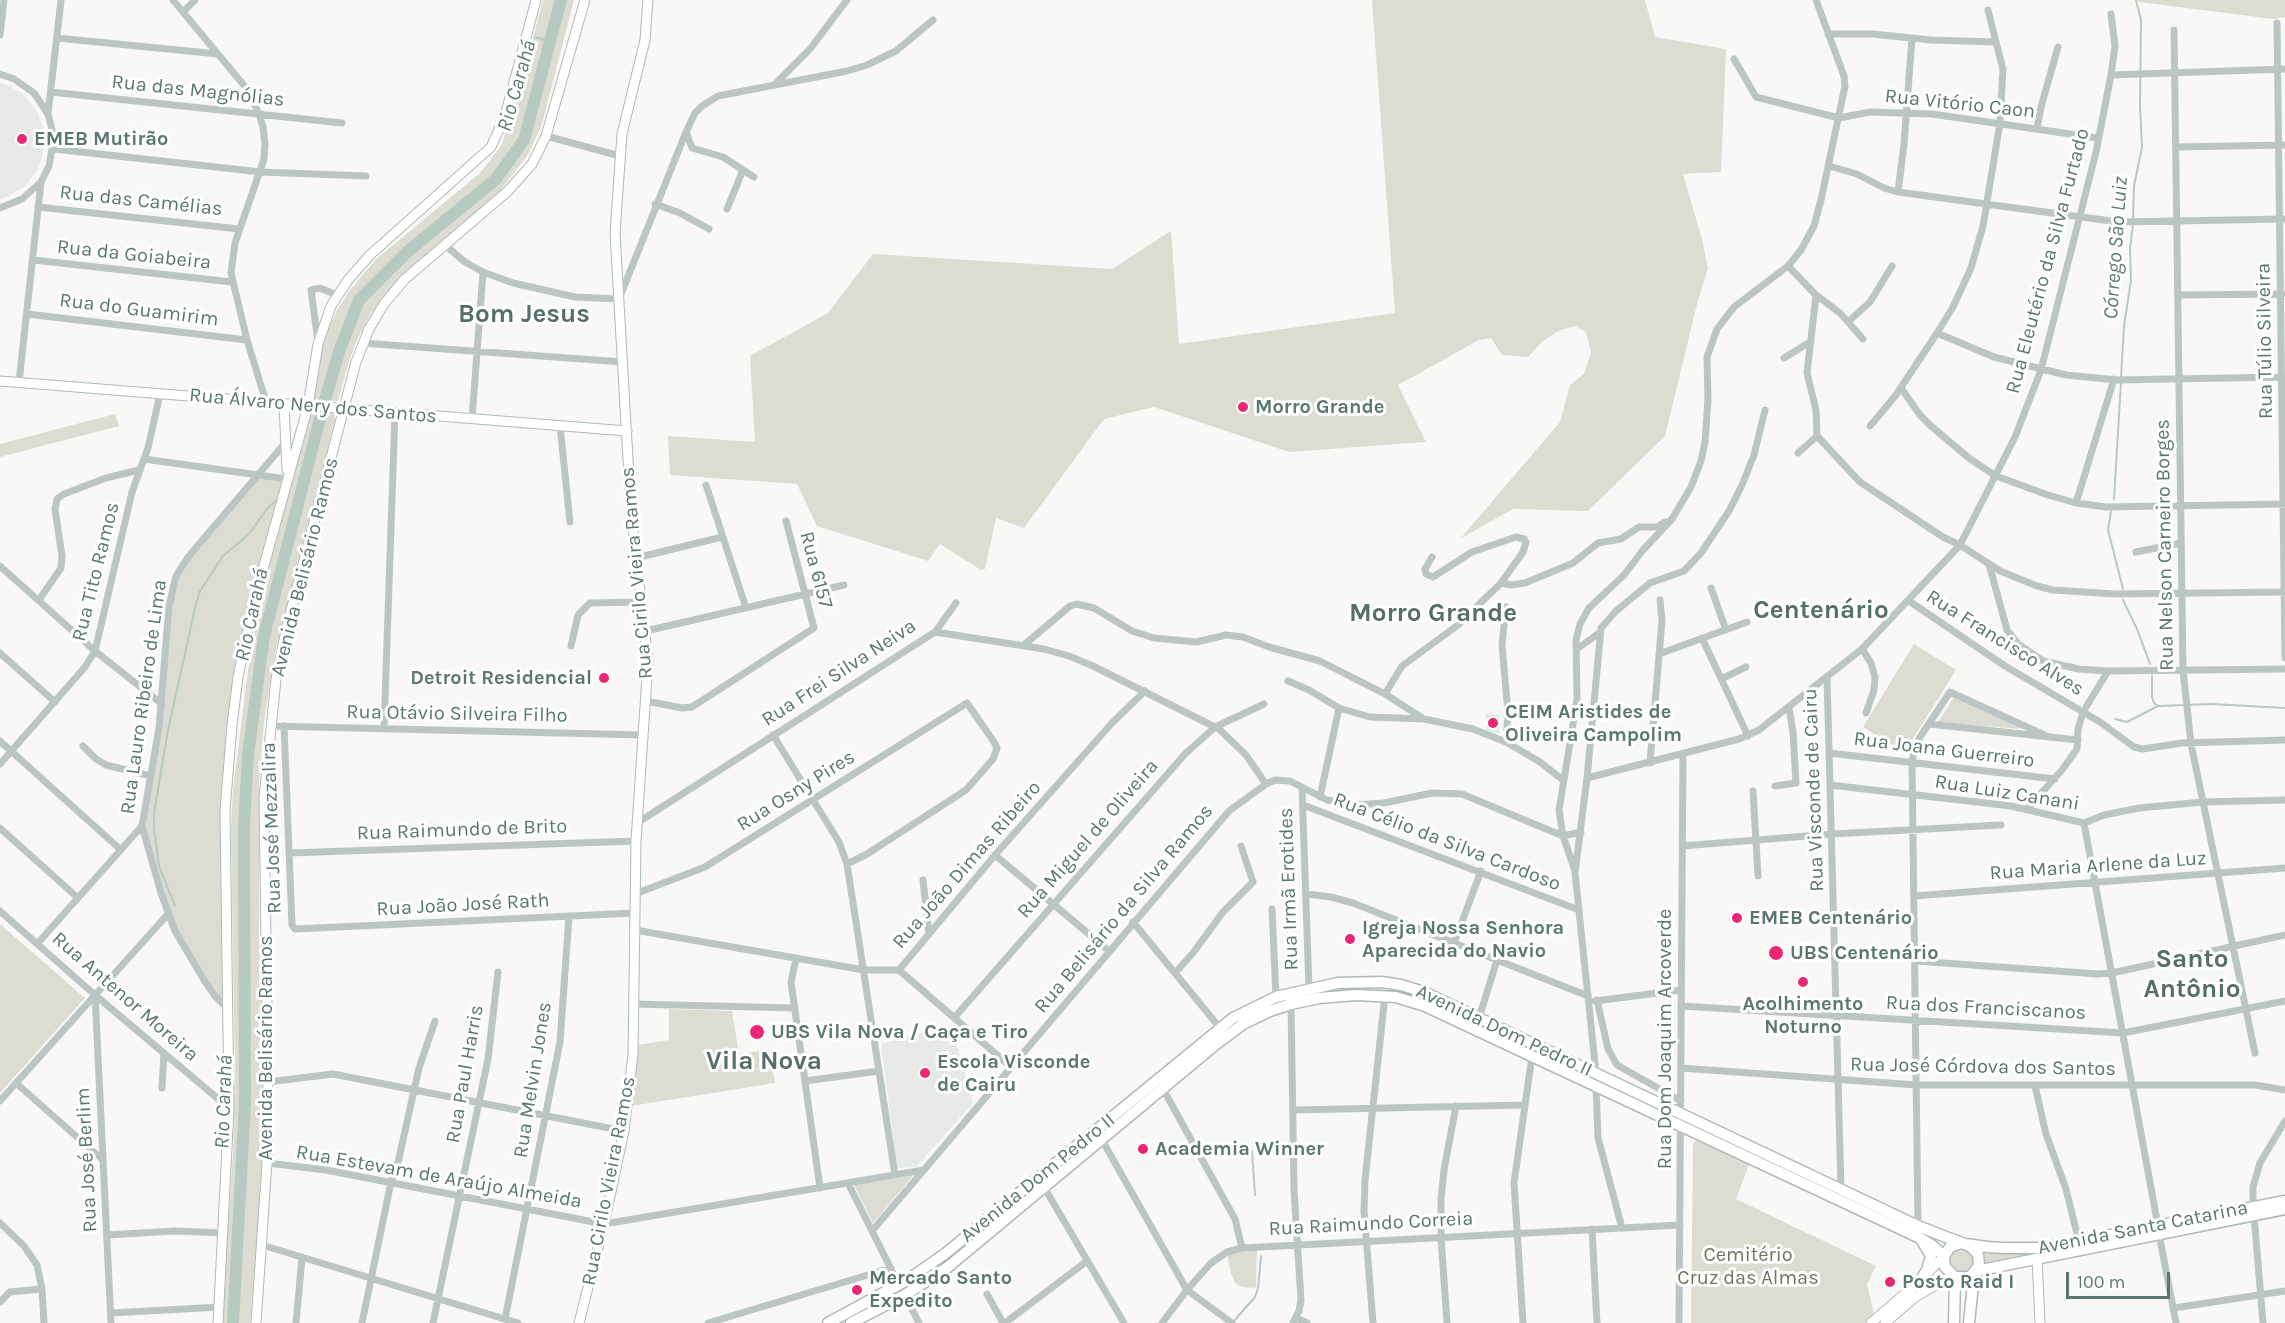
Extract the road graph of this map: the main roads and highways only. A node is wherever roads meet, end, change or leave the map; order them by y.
1 (536, 0) edge
2 (585, 0) edge
3 (648, 0) edge
4 (0, 381) edge
5 (284, 404) junction
6 (311, 406) junction
7 (346, 409) junction
8 (627, 431) junction
9 (287, 479) junction
10 (2285, 1201) edge
11 (2285, 1209) edge
12 (2254, 1211) junction
13 (2159, 1230) junction
14 (1920, 1238) junction
15 (1965, 1244) junction
16 (1944, 1256) junction
17 (2037, 1259) junction
18 (1975, 1272) junction
19 (1954, 1277) junction
20 (1920, 1281) junction
21 (1907, 1298) junction
22 (218, 1323) edge
23 (256, 1323) edge
24 (579, 1323) edge
25 (828, 1323) edge
26 (851, 1323) edge
27 (1871, 1323) edge
28 (1885, 1323) edge
29 (1954, 1323) edge
30 (1969, 1323) edge
31 (2040, 1323) edge

1 - 6 main road, Avenida Belisário Ramos
2 - 7 main road, Avenida Belisário Ramos
3 - 8 main road, Rua Cirilo Vieira Ramos
4 - 5 main road, Rua Álvaro Nery dos Santos
5 - 6 main road, Rua Álvaro Nery dos Santos
5 - 9 main road
6 - 7 main road, Rua Álvaro Nery dos Santos
6 - 9 main road, Avenida Belisário Ramos
7 - 8 main road, Rua Álvaro Nery dos Santos
7 - 23 main road, Avenida Belisário Ramos
8 - 24 main road, Rua Cirilo Vieira Ramos
9 - 22 main road, Avenida Belisário Ramos
10 - 12 main road, Avenida Santa Catarina
11 - 12 main road, Avenida Santa Catarina
12 - 13 main road, Avenida Santa Catarina
13 - 15 main road, Avenida Santa Catarina
13 - 17 main road, Avenida Santa Catarina
14 - 16 main road, Avenida Dom Pedro II
14 - 20 main road
14 - 26 main road, Avenida Dom Pedro II
15 - 16 main road
15 - 18 main road
15 - 25 main road, Avenida Dom Pedro II
16 - 19 main road
16 - 20 main road
17 - 18 main road, Avenida Santa Catarina
17 - 31 main road
18 - 19 main road
18 - 30 main road
19 - 21 main road
19 - 29 main road
20 - 21 main road
21 - 27 main road
21 - 28 main road

